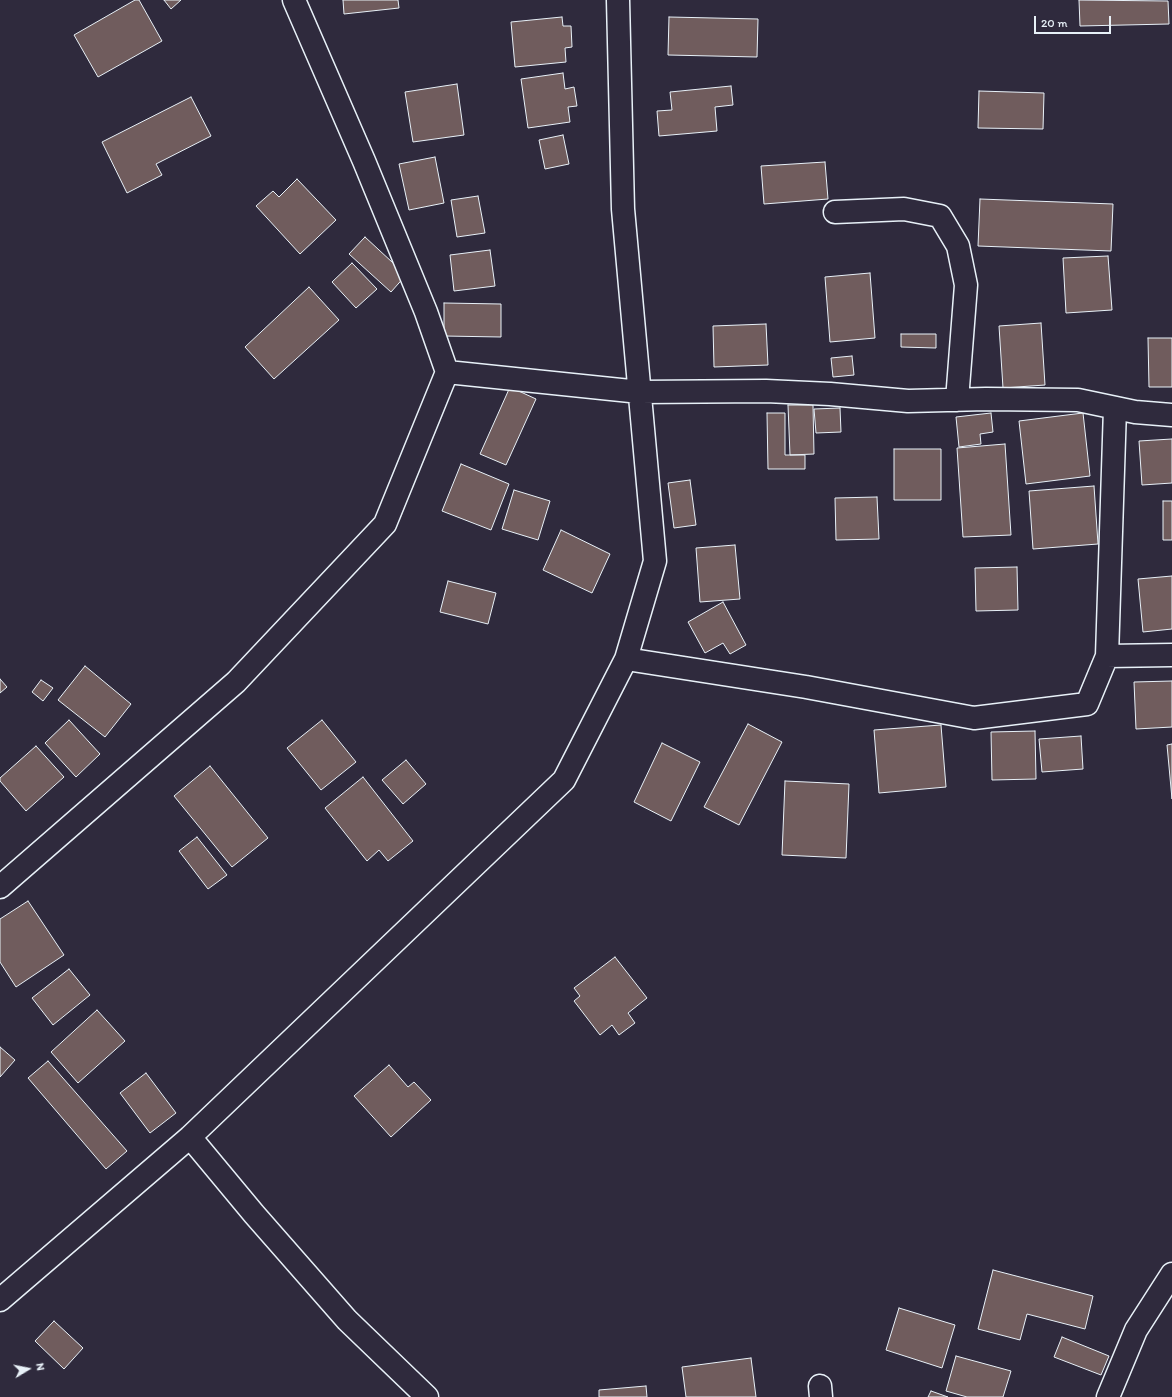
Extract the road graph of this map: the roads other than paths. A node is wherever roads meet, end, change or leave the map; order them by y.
1 (294, 0) edge
2 (618, 0) edge
3 (835, 212) dead end
4 (447, 372) junction
5 (640, 392) junction
6 (957, 400) junction
7 (1115, 408) junction
8 (1172, 415) edge
9 (1172, 655) edge
10 (1107, 656) junction
11 (626, 659) junction
12 (0, 887) edge
13 (190, 1137) junction
14 (1172, 1274) edge
15 (0, 1300) edge
16 (427, 1397) edge
17 (1108, 1397) edge

1 - 4 street
2 - 5 street
3 - 6 street
4 - 5 street
4 - 12 street
5 - 6 street
5 - 11 street
6 - 7 street
7 - 8 street
7 - 10 street
9 - 10 street
10 - 11 street
11 - 13 street
13 - 15 street
13 - 16 street
14 - 17 street

